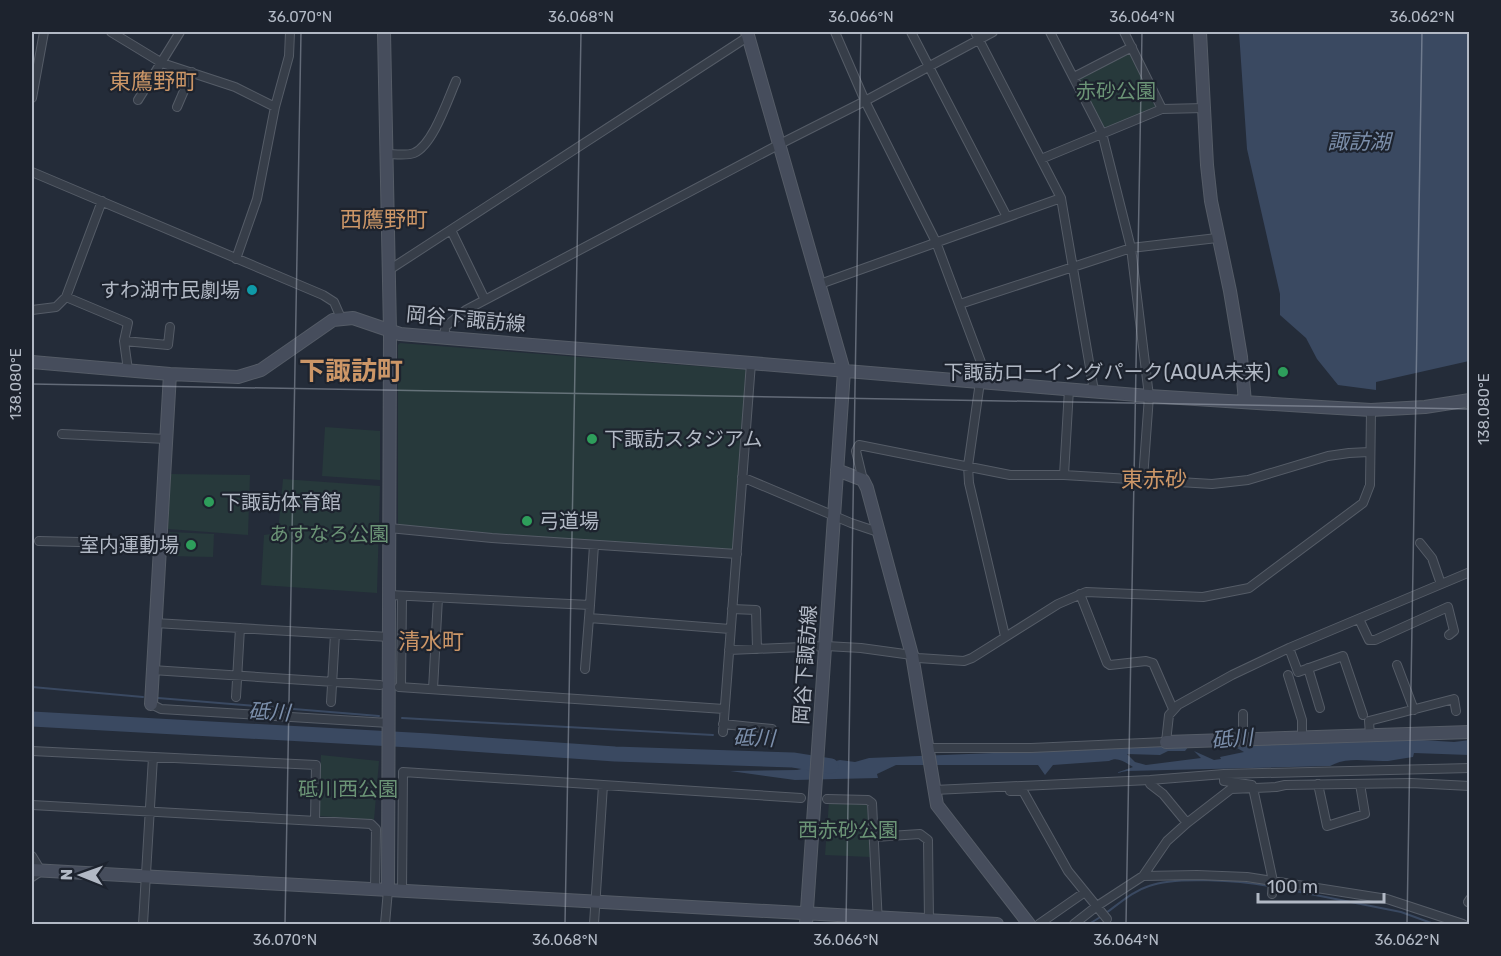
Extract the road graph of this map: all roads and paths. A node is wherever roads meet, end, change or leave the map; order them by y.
1 (44, 32) edge
2 (111, 32) edge
3 (180, 32) edge
4 (290, 32) edge
5 (384, 32) edge
6 (835, 32) edge
7 (911, 32) edge
8 (993, 32) edge
9 (1050, 32) edge
10 (1124, 32) edge
11 (1200, 32) edge
12 (748, 34) edge
13 (977, 35) edge
14 (1132, 47) junction
15 (162, 63) junction
16 (929, 66) junction
17 (192, 72) junction
18 (1074, 77) junction
19 (456, 81) dead end
20 (32, 98) edge
21 (138, 100) dead end
22 (865, 101) junction
23 (177, 106) dead end
24 (275, 107) junction
25 (1204, 108) junction
26 (1162, 109) junction
27 (1102, 133) junction
28 (780, 144) junction
29 (386, 154) junction
30 (1041, 159) junction
31 (32, 172) edge
32 (1061, 198) junction
33 (102, 201) junction
34 (1007, 217) junction
35 (451, 230) junction
36 (1217, 238) junction
37 (936, 242) junction
38 (1131, 248) junction
39 (236, 259) junction
40 (1073, 268) junction
41 (389, 270) junction
42 (820, 284) junction
43 (66, 297) junction
44 (485, 300) junction
45 (960, 304) junction
46 (32, 310) edge
47 (341, 318) junction
48 (170, 327) dead end
49 (390, 331) junction
50 (443, 338) junction
51 (124, 341) junction
52 (32, 362) edge
53 (750, 363) junction
54 (128, 370) junction
55 (844, 371) junction
56 (170, 374) junction
57 (983, 383) junction
58 (1069, 389) junction
59 (1094, 391) junction
60 (1149, 396) junction
61 (1470, 400) edge
62 (1245, 402) junction
63 (1371, 410) junction
64 (62, 434) dead end
65 (165, 439) junction
66 (1369, 452) junction
67 (968, 466) junction
68 (837, 470) junction
69 (1064, 476) junction
70 (742, 477) junction
71 (1143, 479) junction
72 (863, 480) junction
73 (834, 514) junction
74 (389, 528) junction
75 (878, 532) junction
76 (39, 541) dead end
77 (1420, 543) dead end
78 (159, 544) junction
79 (594, 545) junction
80 (736, 554) junction
81 (1470, 572) edge
82 (1441, 584) junction
83 (1080, 594) junction
84 (396, 596) junction
85 (438, 598) junction
86 (590, 605) junction
87 (732, 609) junction
88 (589, 618) junction
89 (1359, 619) junction
90 (155, 624) junction
91 (240, 628) junction
92 (730, 629) junction
93 (335, 634) junction
94 (1449, 635) dead end
95 (1005, 636) junction
96 (389, 637) junction
97 (826, 646) junction
98 (1289, 648) junction
99 (757, 649) junction
100 (729, 650) junction
101 (912, 655) junction
102 (1397, 664) dead end
103 (1308, 668) junction
104 (585, 669) dead end
105 (152, 670) junction
106 (238, 675) junction
107 (1288, 675) dead end
108 (332, 681) junction
109 (380, 685) dead end
110 (433, 689) junction
111 (236, 697) dead end
112 (331, 702) dead end
113 (151, 704) joint
114 (1320, 708) dead end
115 (724, 709) junction
116 (1173, 709) junction
117 (1413, 710) junction
118 (1456, 711) dead end
119 (1243, 714) dead end
120 (1363, 715) dead end
121 (389, 725) junction
122 (772, 729) dead end
123 (1470, 732) edge
124 (1370, 735) junction
125 (1302, 737) junction
126 (1244, 739) junction
127 (1167, 742) junction
128 (32, 751) edge
129 (928, 752) junction
130 (153, 758) junction
131 (1470, 768) edge
132 (1269, 772) junction
133 (1224, 774) junction
134 (1150, 780) junction
135 (1318, 784) junction
136 (1360, 784) junction
137 (603, 785) junction
138 (1285, 785) junction
139 (933, 786) junction
140 (998, 786) junction
141 (1470, 786) edge
142 (1253, 789) junction
143 (801, 798) dead end
144 (827, 800) dead end
145 (32, 805) edge
146 (150, 811) junction
147 (315, 821) junction
148 (1186, 823) junction
149 (874, 837) junction
150 (32, 856) edge
151 (34, 872) edge
152 (146, 875) junction
153 (1143, 876) junction
154 (1273, 887) junction
155 (381, 890) junction
156 (402, 891) junction
157 (1085, 892) junction
158 (596, 901) junction
159 (1097, 907) junction
160 (807, 919) edge
161 (1106, 919) dead end
162 (877, 921) edge
163 (929, 921) junction
164 (143, 924) edge
165 (385, 924) edge
166 (594, 924) edge
167 (997, 924) edge
168 (1030, 924) edge
169 (1074, 924) edge
170 (1462, 924) edge

1 - 20 street
2 - 15 street
3 - 15 street
4 - 24 street
5 - 29 street
6 - 22 street
7 - 16 street
8 - 13 street
9 - 18 street
10 - 14 street
11 - 25 street
12 - 28 street, 岡谷下諏訪線
12 - 35 street
13 - 16 street
13 - 30 street
14 - 18 street
14 - 26 street
15 - 17 street
15 - 21 street
16 - 22 street
16 - 34 street
17 - 23 street
17 - 24 street
18 - 27 street
19 - 29 street
22 - 28 street
22 - 37 street
24 - 39 street
25 - 26 street
25 - 36 street
26 - 27 street
27 - 30 street
27 - 38 street
28 - 42 street, 岡谷下諏訪線
28 - 44 street
29 - 41 street
30 - 32 street
31 - 33 street
32 - 34 street
32 - 40 street
33 - 39 street
33 - 43 street
34 - 37 street
35 - 41 street
35 - 44 street
36 - 38 street
36 - 62 street
37 - 42 street
37 - 45 street
38 - 40 street
38 - 60 street
39 - 47 street
40 - 45 street
40 - 59 street
41 - 49 street
42 - 55 street, 岡谷下諏訪線
43 - 46 street
43 - 51 street
44 - 50 street
45 - 57 street
47 - 49 street, 岡谷下諏訪線
47 - 56 street
48 - 51 street
49 - 50 street, 岡谷下諏訪線
49 - 74 street
50 - 53 street, 岡谷下諏訪線
51 - 54 street
52 - 54 street
53 - 55 street, 岡谷下諏訪線
53 - 70 street
54 - 56 street
55 - 57 street
55 - 68 street, 岡谷下諏訪線
56 - 65 street
57 - 58 street
57 - 67 street
58 - 59 street
58 - 69 street
59 - 60 street
60 - 62 street
60 - 71 street
61 - 63 street
62 - 63 street
63 - 66 street
64 - 65 street
65 - 78 street
66 - 71 street
66 - 83 street
67 - 69 street
67 - 72 street
67 - 95 street
68 - 72 street
68 - 73 street, 岡谷下諏訪線
69 - 71 street
70 - 73 street
70 - 80 street
72 - 75 street
73 - 75 street
73 - 97 street, 岡谷下諏訪線
74 - 79 street
74 - 84 street
75 - 101 street
76 - 78 street
77 - 82 street
78 - 90 street
79 - 80 street
79 - 86 street
80 - 87 street
81 - 82 street
82 - 89 street
83 - 95 street
83 - 116 street
84 - 85 street
84 - 96 street
84 - 110 street
85 - 86 street
85 - 110 street
86 - 88 street
87 - 92 street
87 - 99 street
88 - 92 street
88 - 104 street
89 - 94 street
89 - 98 street
90 - 91 street
90 - 105 street
91 - 93 street
91 - 106 street
92 - 100 street
93 - 96 street
93 - 108 street
95 - 101 street
96 - 121 street
97 - 99 street
97 - 101 street
97 - 160 street, 岡谷下諏訪線
98 - 103 street
98 - 116 street
99 - 100 street
100 - 115 street
101 - 129 street
102 - 117 street
103 - 114 street
103 - 120 street
105 - 106 street
105 - 113 street
106 - 108 street
106 - 111 street
107 - 125 street
108 - 109 street
108 - 112 street
110 - 115 street
113 - 121 street
115 - 122 street
116 - 127 street
117 - 118 street
117 - 124 street
119 - 126 street
121 - 155 street
123 - 124 street
124 - 125 street
125 - 126 street
126 - 127 street
127 - 129 street
128 - 130 street
129 - 139 street
130 - 146 street
130 - 147 street
131 - 132 street
132 - 133 street
132 - 138 street
133 - 134 street
133 - 142 street
134 - 140 street
134 - 148 street
135 - 136 street
135 - 136 street
135 - 138 street
136 - 141 street
137 - 143 street
137 - 156 street
137 - 158 street
138 - 142 street
139 - 140 street
139 - 168 street
140 - 157 street
142 - 148 street
142 - 154 street
144 - 149 street
145 - 146 street
146 - 147 street
146 - 152 street
147 - 155 street
148 - 153 street
149 - 162 street
149 - 163 street
150 - 151 street
151 - 152 street
152 - 155 street
152 - 164 street
153 - 154 street
153 - 159 street
154 - 170 street
155 - 156 street
155 - 165 street
156 - 158 street
157 - 159 street
157 - 168 street
158 - 160 street
158 - 166 street
159 - 161 street
159 - 169 street
160 - 162 street
162 - 163 street
163 - 167 street

